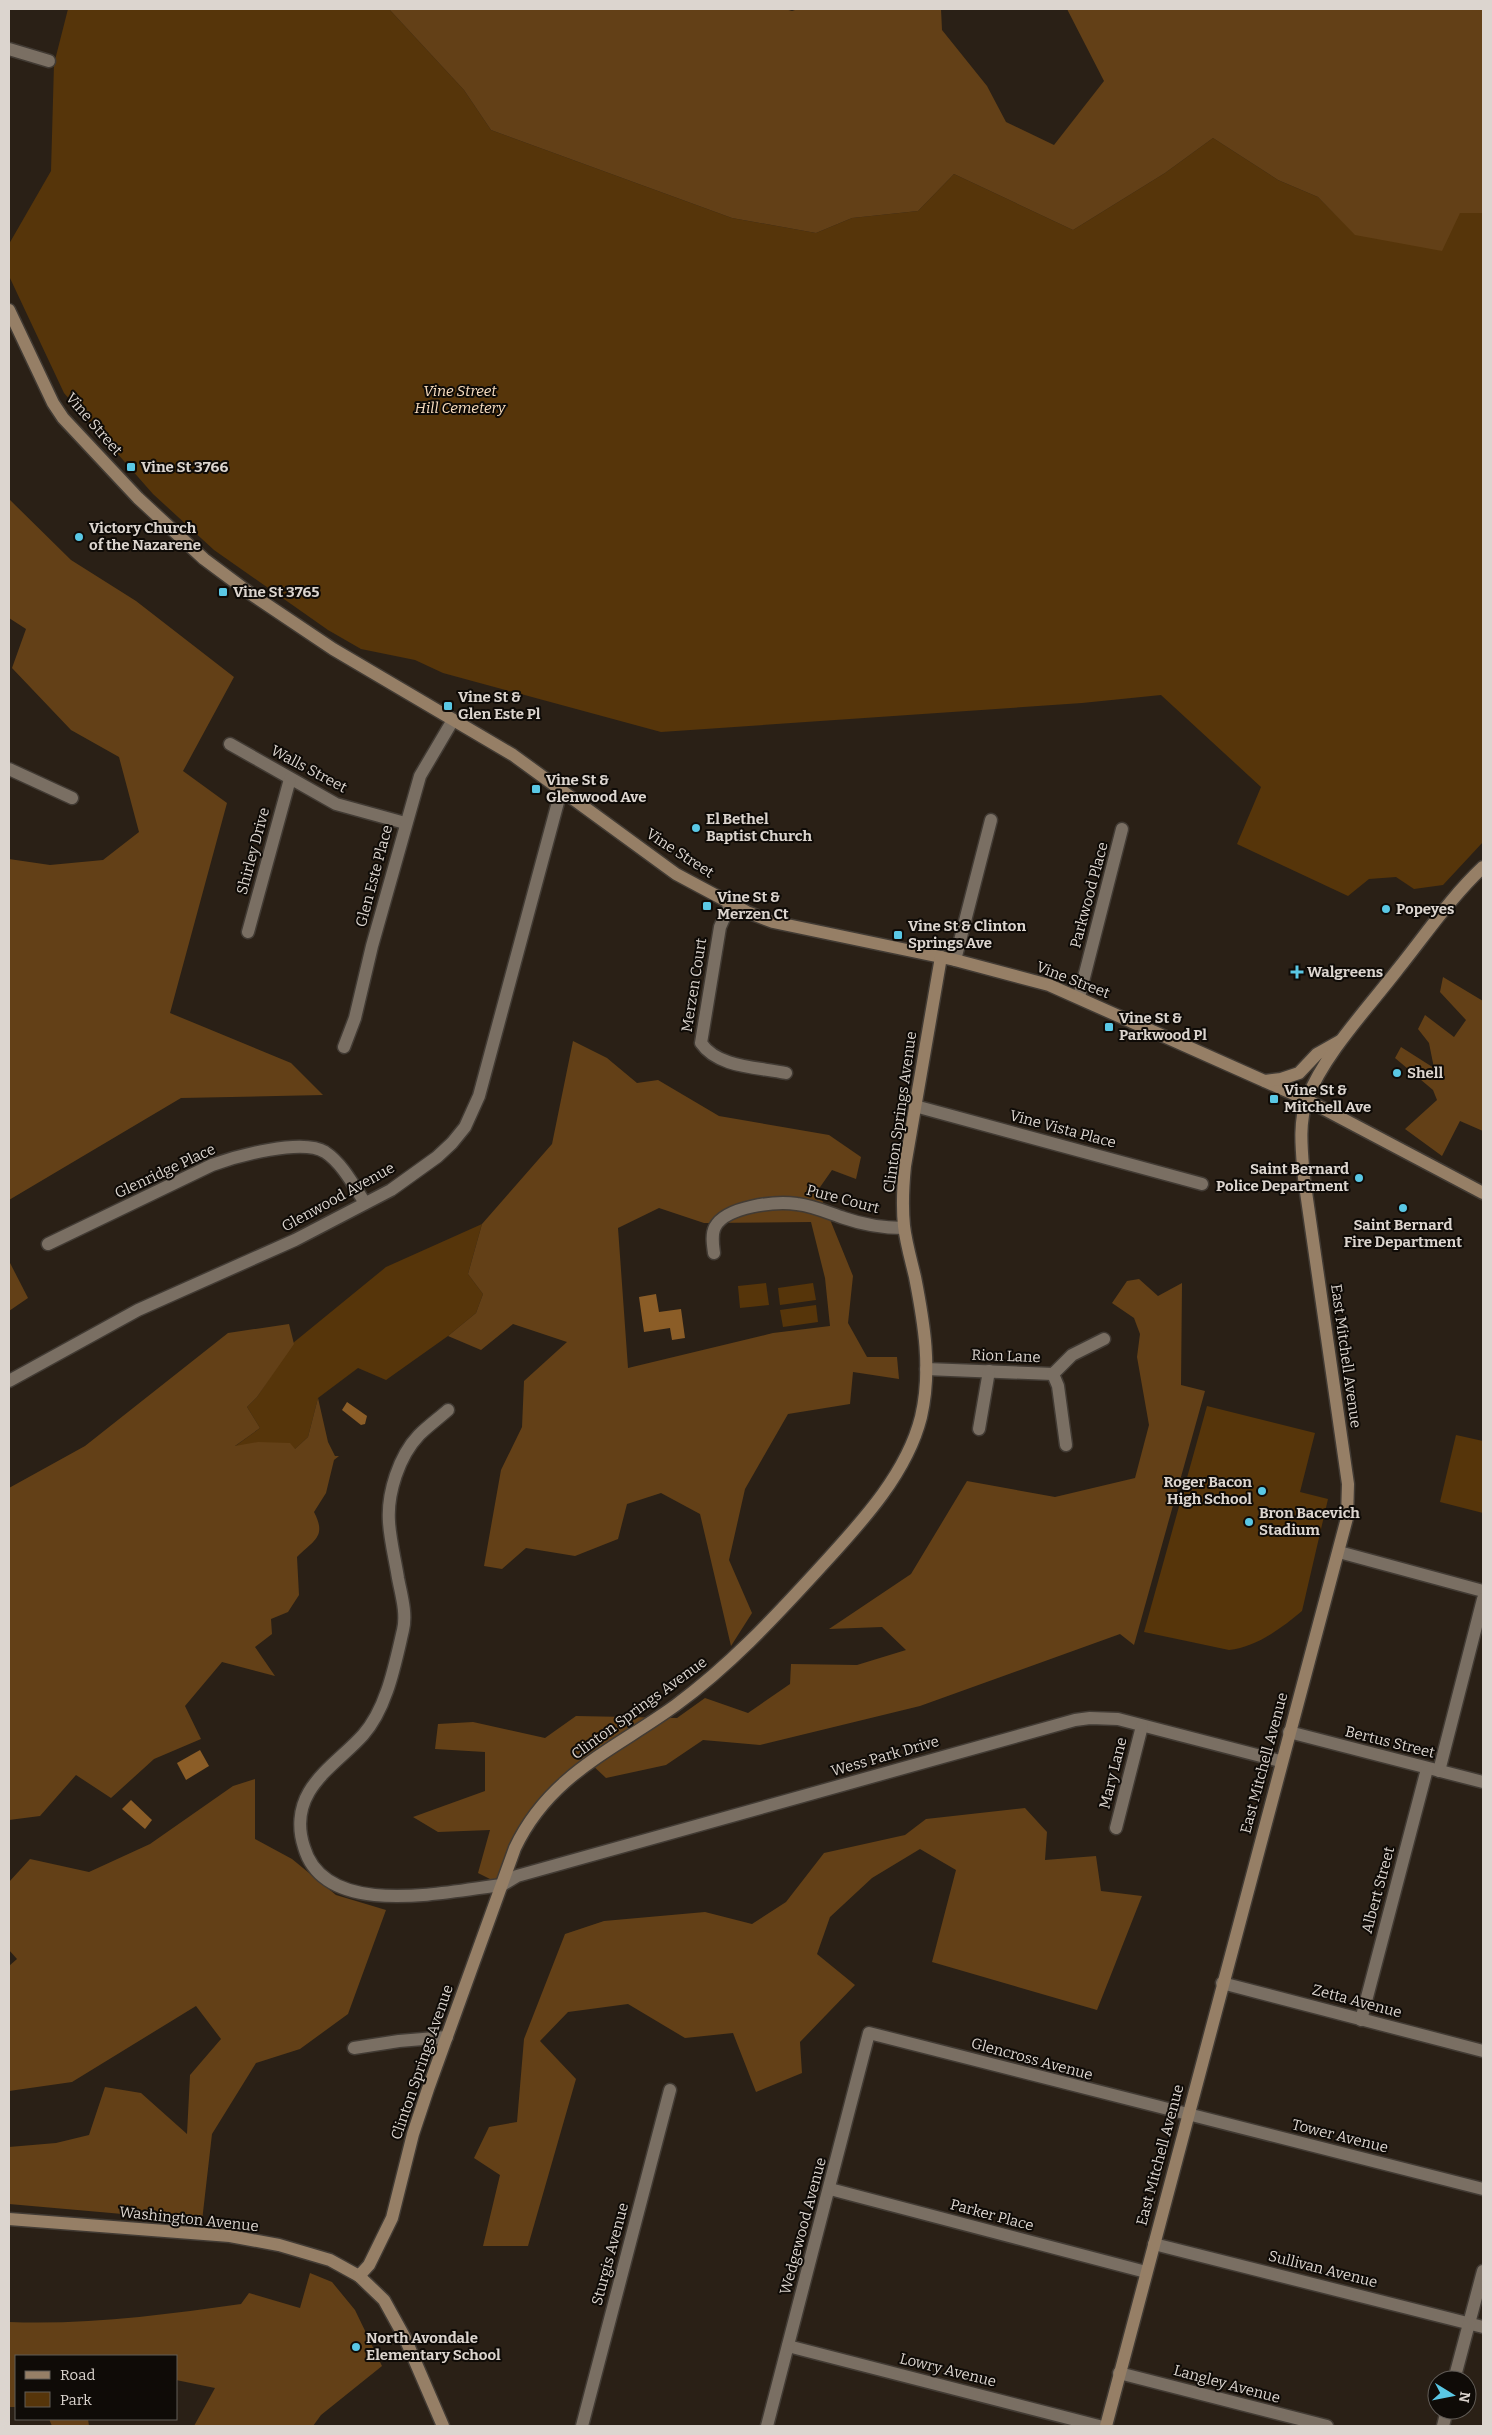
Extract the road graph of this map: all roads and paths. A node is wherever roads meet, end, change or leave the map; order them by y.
1 (9, 49) edge
2 (49, 61) dead end
3 (9, 310) edge
4 (453, 720) junction
5 (230, 744) dead end
6 (9, 769) edge
7 (290, 779) junction
8 (560, 791) junction
9 (72, 798) dead end
10 (991, 820) dead end
11 (405, 823) junction
12 (1122, 830) dead end
13 (1483, 867) edge
14 (731, 902) junction
15 (248, 932) dead end
16 (941, 957) junction
17 (955, 960) junction
18 (1078, 997) junction
19 (1342, 1040) junction
20 (344, 1047) dead end
21 (786, 1073) dead end
22 (1265, 1081) junction
23 (1307, 1100) junction
24 (915, 1106) junction
25 (1202, 1184) dead end
26 (1483, 1193) edge
27 (365, 1203) junction
28 (904, 1228) junction
29 (48, 1244) dead end
30 (714, 1253) dead end
31 (1104, 1339) dead end
32 (926, 1369) junction
33 (989, 1371) junction
34 (1053, 1374) junction
35 (9, 1381) edge
36 (448, 1410) dead end
37 (979, 1429) dead end
38 (1066, 1445) dead end
39 (1338, 1552) junction
40 (1483, 1591) edge
41 (1483, 1599) edge
42 (1142, 1726) junction
43 (1289, 1732) junction
44 (1280, 1762) junction
45 (1433, 1770) junction
46 (1483, 1782) edge
47 (1116, 1828) dead end
48 (502, 1885) junction
49 (1222, 1982) junction
50 (1361, 2020) junction
51 (869, 2033) joint
52 (447, 2037) junction
53 (354, 2048) dead end
54 (1483, 2051) edge
55 (670, 2090) dead end
56 (1188, 2116) junction
57 (830, 2189) junction
58 (1483, 2189) edge
59 (9, 2219) edge
60 (1154, 2244) junction
61 (1483, 2271) edge
62 (1146, 2272) junction
63 (359, 2276) junction
64 (1470, 2324) junction
65 (1483, 2327) edge
66 (788, 2346) junction
67 (1457, 2370) edge
68 (1119, 2373) junction
69 (443, 2426) edge
70 (582, 2426) edge
71 (767, 2426) edge
72 (1099, 2426) edge
73 (1106, 2426) edge
74 (1327, 2426) edge

1 - 2 street
3 - 4 street, Vine Street
4 - 8 street, Vine Street
4 - 11 street, Glen Este Place
5 - 7 street, Walls Street
6 - 9 street
7 - 11 street, Walls Street
7 - 15 street, Shirley Drive
8 - 14 street, Vine Street
8 - 27 street, Glenwood Avenue
10 - 17 street
11 - 20 street, Glen Este Place
12 - 18 street, Parkwood Place
13 - 19 street
14 - 16 street, Vine Street
14 - 21 street, Merzen Court
16 - 17 street, Vine Street
16 - 24 street, Clinton Springs Avenue
17 - 18 street, Vine Street
18 - 22 street, Vine Street
19 - 22 street
19 - 23 street, East Mitchell Avenue
22 - 23 street, Vine Street
23 - 26 street, Vine Street
23 - 39 street, East Mitchell Avenue
24 - 25 street, Vine Vista Place
24 - 28 street, Clinton Springs Avenue
27 - 29 street, Glenridge Place
27 - 35 street, Glenwood Avenue
28 - 30 street, Pure Court
28 - 32 street, Clinton Springs Avenue
31 - 34 street, Rion Lane
32 - 33 street, Rion Lane
32 - 48 street, Clinton Springs Avenue
33 - 34 street, Rion Lane
33 - 37 street
34 - 38 street
36 - 48 street, Wess Park Drive
39 - 40 street
39 - 43 street, East Mitchell Avenue
41 - 45 street, Albert Street
42 - 44 street, Wess Park Drive
42 - 47 street, Mary Lane
42 - 48 street, Wess Park Drive
43 - 44 street, East Mitchell Avenue
43 - 45 street, Bertus Street
44 - 49 street, East Mitchell Avenue
45 - 46 street, Bertus Street
45 - 50 street, Albert Street
48 - 52 street, Clinton Springs Avenue
49 - 50 street, Zetta Avenue
49 - 56 street, East Mitchell Avenue
50 - 54 street, Zetta Avenue
51 - 56 street, Glencross Avenue
51 - 57 street, Wedgewood Avenue
52 - 53 street
52 - 63 street, Clinton Springs Avenue
55 - 70 street, Sturgis Avenue
56 - 58 street, Tower Avenue
56 - 60 street, East Mitchell Avenue
57 - 62 street, Parker Place
57 - 66 street, Wedgewood Avenue
59 - 63 street, Washington Avenue
60 - 62 street, East Mitchell Avenue
60 - 64 street, Sullivan Avenue
61 - 64 street
62 - 68 street, East Mitchell Avenue
63 - 69 street
64 - 65 street, Sullivan Avenue
64 - 67 street
66 - 71 street, Wedgewood Avenue
66 - 72 street, Lowry Avenue
68 - 73 street, East Mitchell Avenue
68 - 74 street, Langley Avenue

